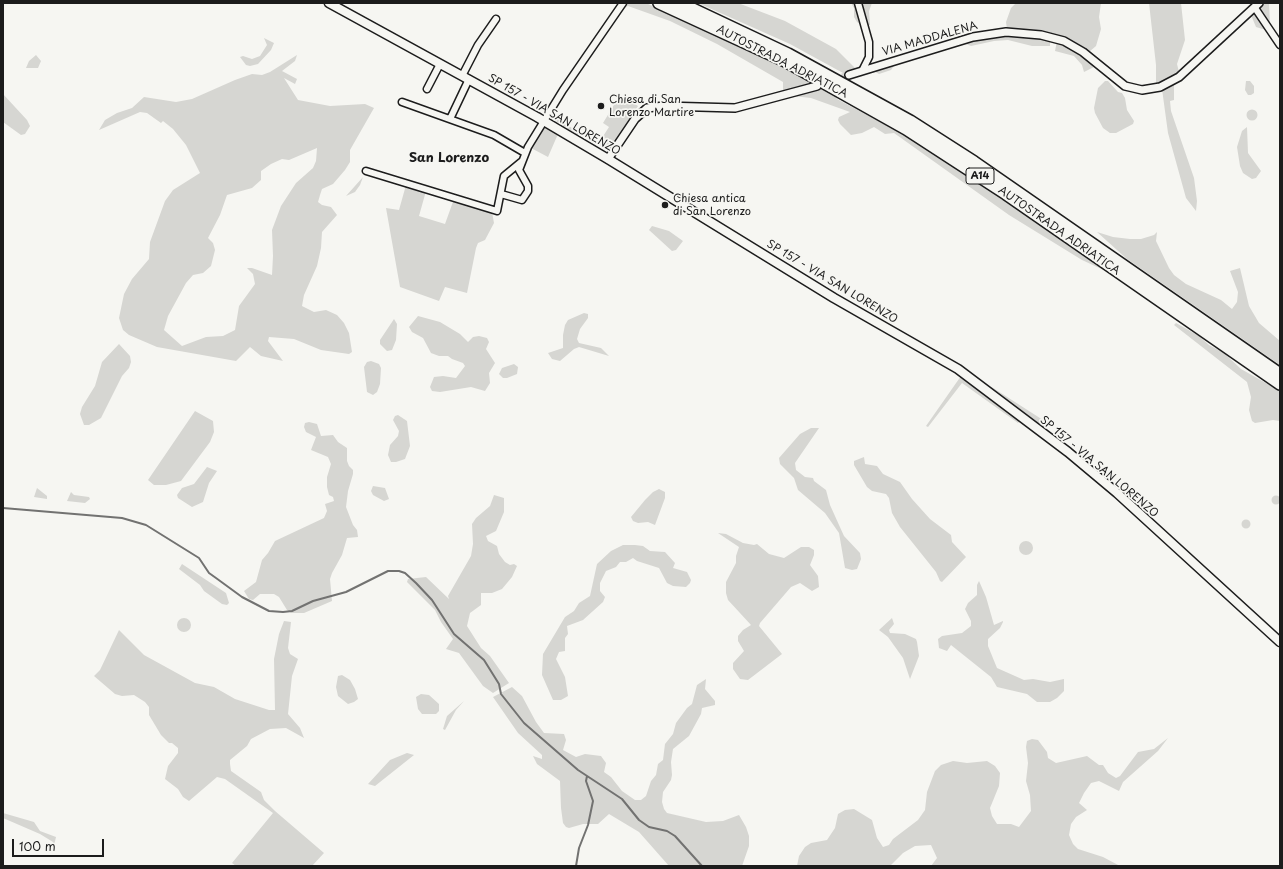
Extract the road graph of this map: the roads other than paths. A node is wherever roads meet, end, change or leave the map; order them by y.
1 (329, 3) edge
2 (623, 3) edge
3 (658, 3) edge
4 (680, 3) edge
5 (858, 3) edge
6 (1257, 5) edge
7 (496, 19) dead end
8 (1280, 45) edge
9 (440, 64) junction
10 (864, 70) junction
11 (849, 75) tunnel mouth
12 (465, 78) junction
13 (817, 86) dead end
14 (426, 89) dead end
15 (402, 102) dead end
16 (450, 120) junction
17 (543, 121) junction
18 (525, 153) junction
19 (608, 159) junction
20 (522, 161) junction
21 (366, 171) dead end
22 (501, 194) junction
23 (1280, 374) edge
24 (1280, 384) edge
25 (1280, 642) edge

1 - 9 main road, SP 157 - VIA SAN LORENZO
2 - 17 street
3 - 24 highway, AUTOSTRADA ADRIATICA / A14
4 - 23 highway, AUTOSTRADA ADRIATICA / A14
5 - 10 street
6 - 8 street
6 - 10 street, VIA MADDALENA
7 - 12 street
9 - 12 main road, SP 157 - VIA SAN LORENZO
9 - 14 street
10 - 11 street, VIA MADDALENA
12 - 16 street
12 - 17 main road, SP 157 - VIA SAN LORENZO
13 - 19 street
15 - 16 street
16 - 18 street
17 - 18 street
17 - 19 main road, SP 157 - VIA SAN LORENZO
18 - 20 street
19 - 25 main road, SP 157 - VIA SAN LORENZO
20 - 22 street
20 - 22 street
21 - 22 street

